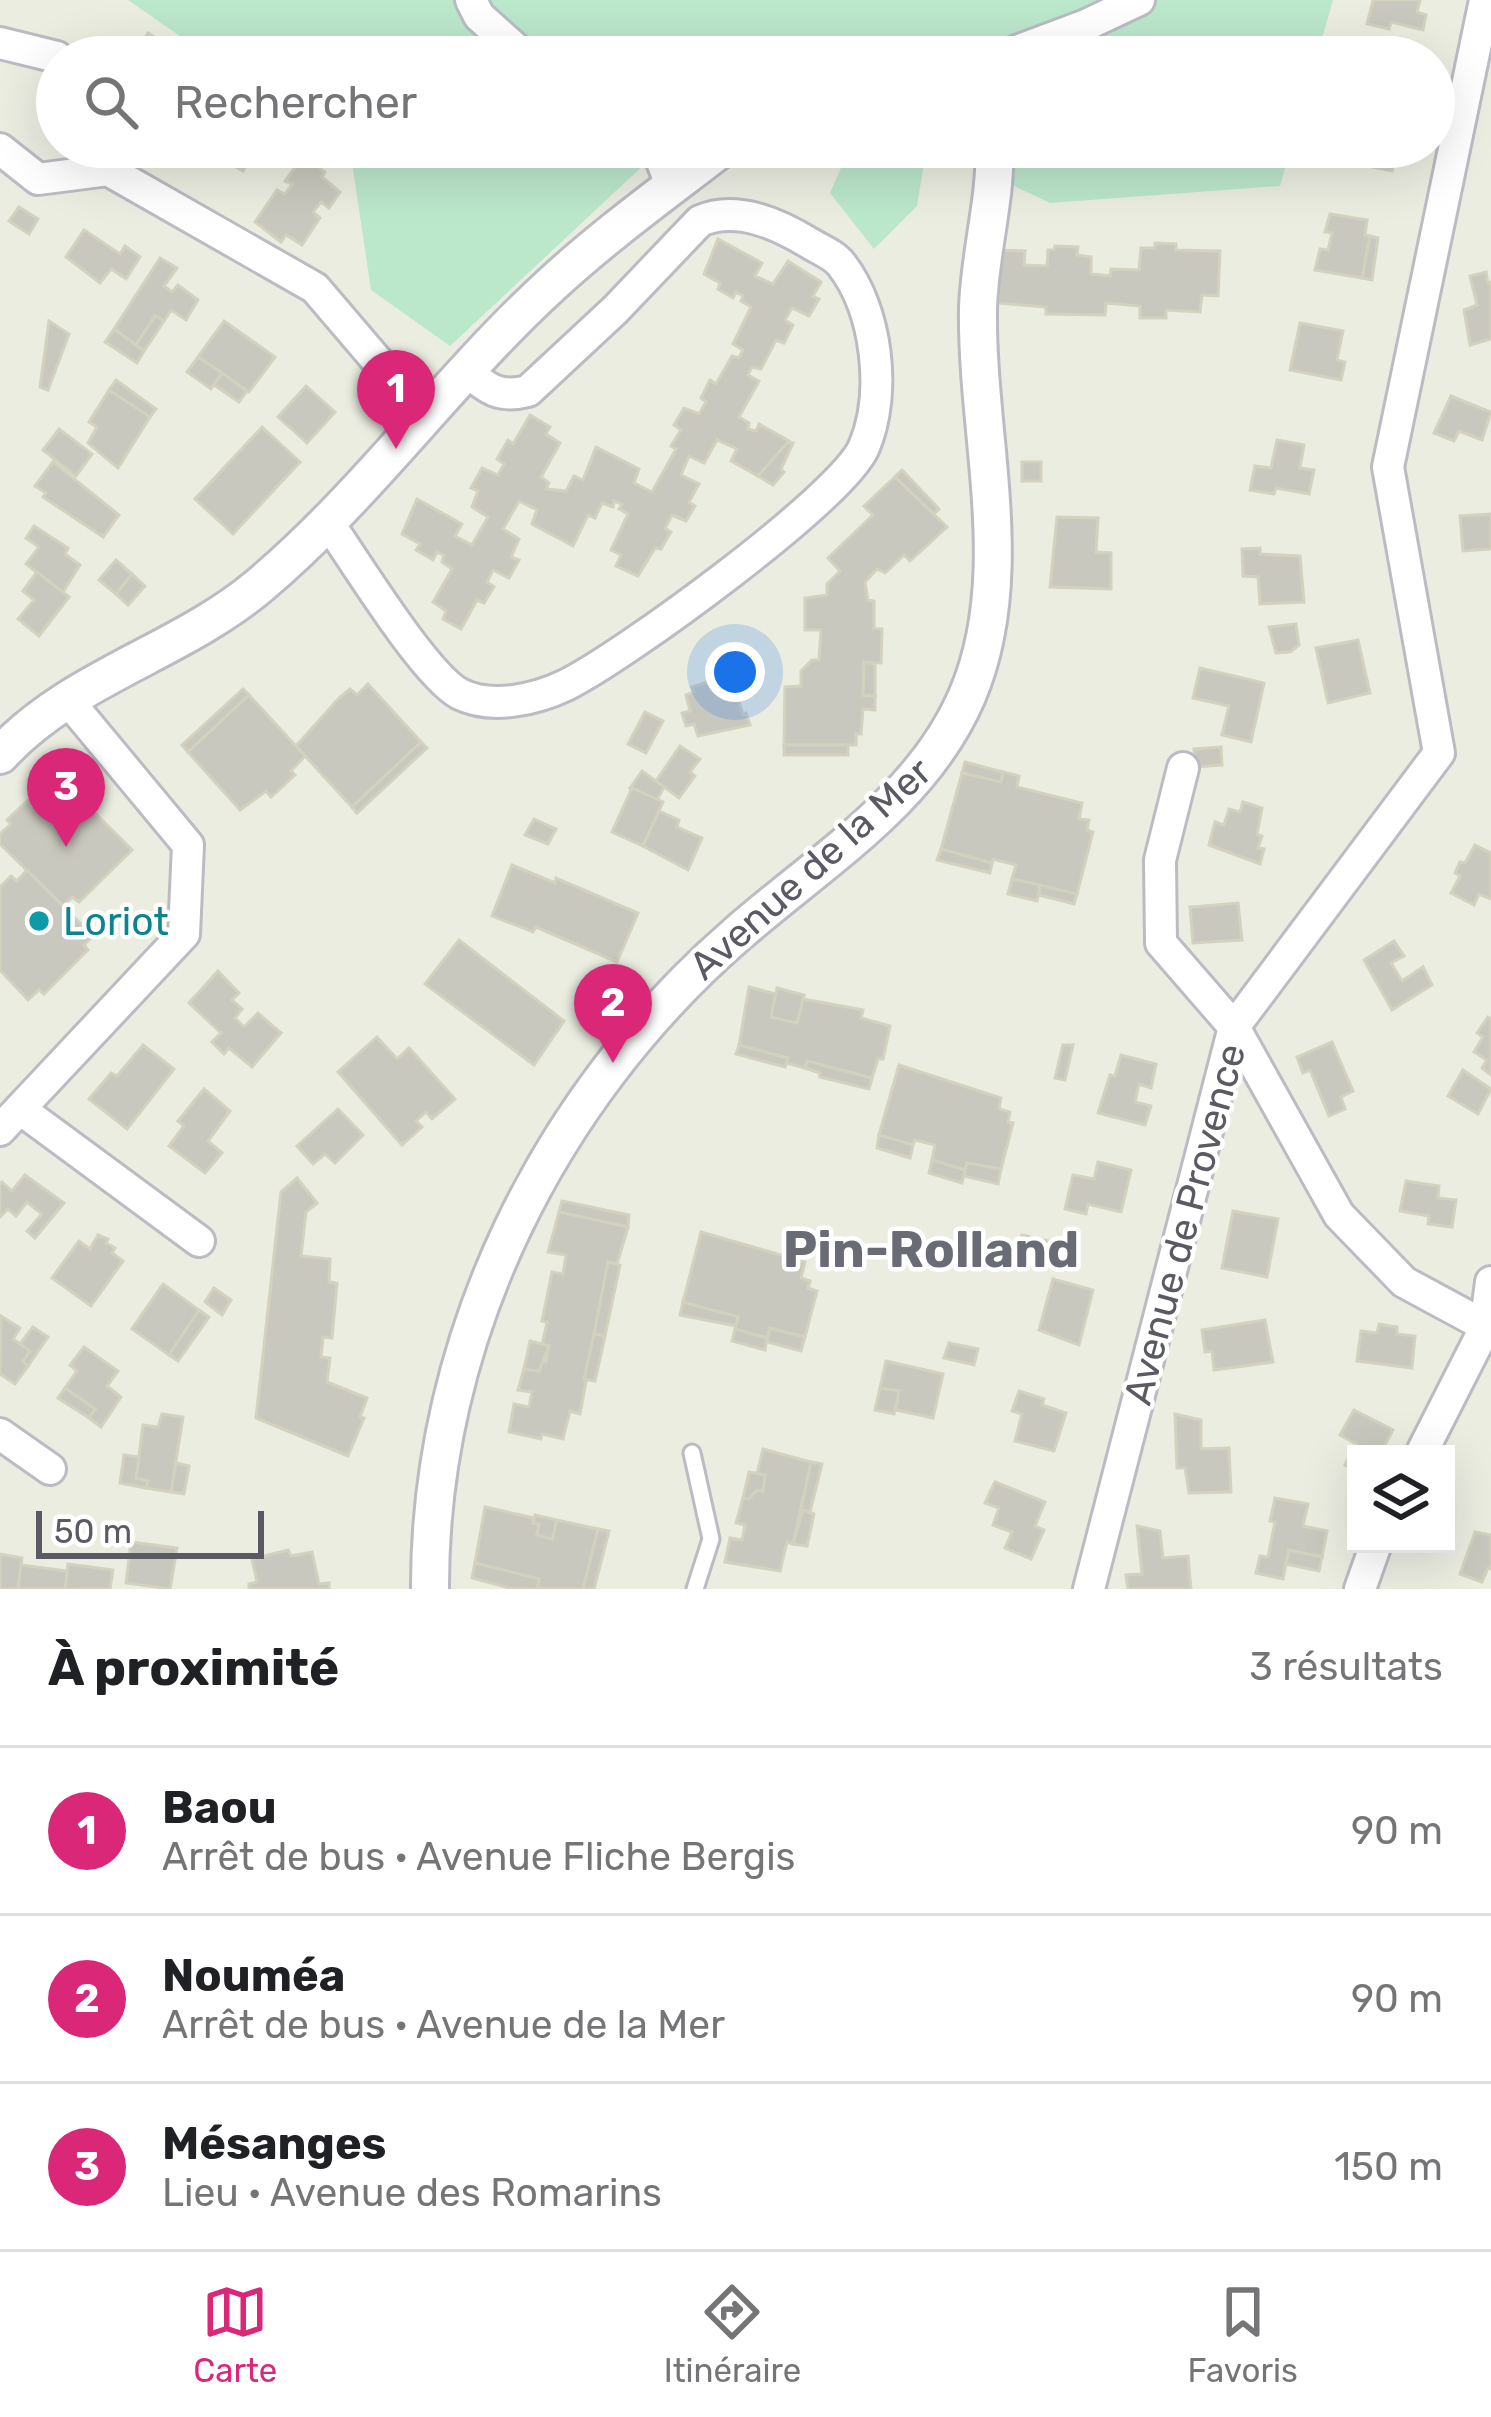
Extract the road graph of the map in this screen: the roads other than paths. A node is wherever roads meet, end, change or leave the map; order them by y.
1 (471, 0) edge
2 (1138, 0) edge
3 (1485, 0) edge
4 (1086, 26) junction
5 (501, 36) edge
6 (1059, 36) edge
7 (1078, 36) edge
8 (0, 43) edge
9 (36, 52) edge
10 (1472, 62) junction
11 (1491, 98) edge
12 (1455, 144) edge
13 (0, 149) edge
14 (75, 168) edge
15 (120, 168) edge
16 (664, 168) edge
17 (696, 168) edge
18 (995, 168) edge
19 (1450, 168) edge
20 (672, 187) junction
21 (467, 371) junction
22 (426, 418) junction
23 (327, 521) junction
24 (65, 698) junction
25 (3, 745) edge
26 (1183, 768) dead end
27 (1234, 1027) junction
28 (10, 1120) edge
29 (199, 1241) dead end
30 (1491, 1282) edge
31 (1488, 1328) edge
32 (0, 1434) edge
33 (1426, 1445) edge
34 (692, 1453) dead end
35 (50, 1469) dead end
36 (1373, 1553) edge
37 (430, 1589) edge
38 (694, 1589) edge
39 (1089, 1589) edge
40 (1360, 1589) edge

1 - 5 street
2 - 4 street
3 - 10 street, Avenue de Provence
4 - 6 street
4 - 7 street
8 - 9 street
10 - 11 street
10 - 12 street, Avenue de Provence
13 - 14 street
15 - 22 street
16 - 20 street
17 - 20 street
18 - 37 street, Avenue de la Mer
19 - 27 street, Avenue de Provence
20 - 21 street
21 - 22 street
21 - 23 street
22 - 23 street
23 - 24 street
24 - 25 street
24 - 28 street
26 - 27 street
27 - 31 street
27 - 39 street, Avenue de Provence
28 - 29 street
30 - 31 street
31 - 33 street
32 - 35 street
34 - 38 lane
36 - 40 street

